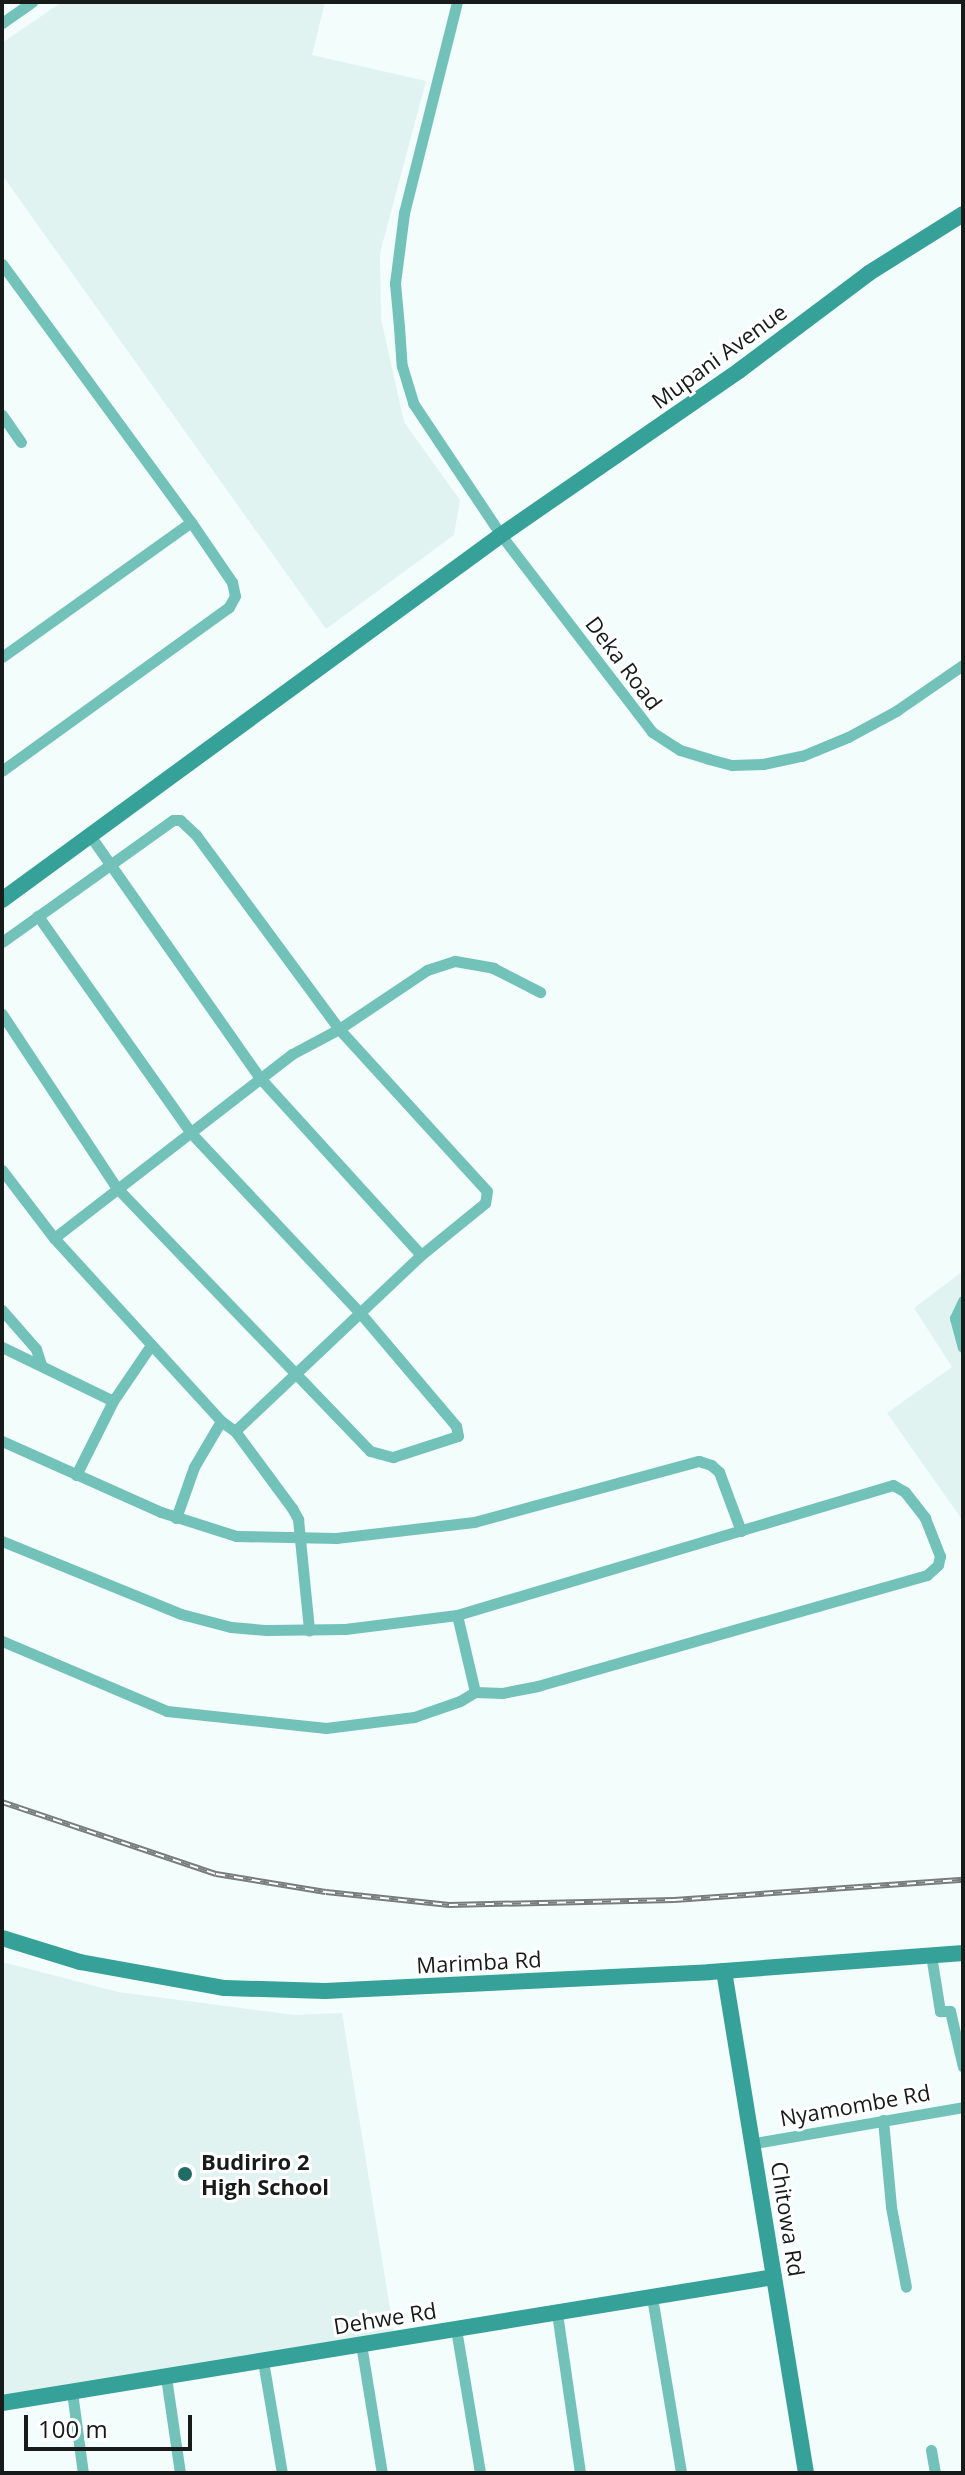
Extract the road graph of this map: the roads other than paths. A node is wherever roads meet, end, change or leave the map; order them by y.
1 (32, 2) edge
2 (457, 2) edge
3 (2, 23) edge
4 (963, 214) edge
5 (2, 264) edge
6 (2, 415) edge
7 (21, 442) dead end
8 (191, 522) junction
9 (501, 535) junction
10 (2, 657) edge
11 (963, 665) edge
12 (2, 771) edge
13 (89, 834) junction
14 (110, 863) junction
15 (2, 900) edge
16 (38, 916) junction
17 (2, 942) edge
18 (540, 992) dead end
19 (2, 1014) edge
20 (339, 1029) junction
21 (260, 1078) junction
22 (191, 1133) junction
23 (2, 1170) edge
24 (116, 1187) junction
25 (54, 1238) junction
26 (421, 1255) junction
27 (963, 1301) edge
28 (2, 1310) edge
29 (361, 1314) junction
30 (151, 1345) junction
31 (2, 1347) edge
32 (963, 1347) edge
33 (41, 1364) junction
34 (295, 1375) junction
35 (113, 1401) junction
36 (221, 1421) junction
37 (235, 1431) junction
38 (2, 1441) edge
39 (76, 1475) junction
40 (176, 1518) junction
41 (741, 1531) junction
42 (300, 1539) junction
43 (2, 1541) edge
44 (457, 1615) junction
45 (309, 1630) junction
46 (2, 1641) edge
47 (475, 1692) junction
48 (2, 1938) edge
49 (963, 1953) edge
50 (931, 1955) junction
51 (724, 1971) junction
52 (963, 2067) edge
53 (963, 2107) edge
54 (883, 2120) junction
55 (755, 2143) junction
56 (774, 2277) junction
57 (906, 2287) dead end
58 (652, 2297) junction
59 (557, 2313) junction
60 (456, 2329) junction
61 (361, 2344) junction
62 (263, 2361) junction
63 (166, 2377) junction
64 (72, 2392) junction
65 (2, 2403) edge
66 (931, 2450) dead end
67 (83, 2473) edge
68 (180, 2473) edge
69 (282, 2473) edge
70 (382, 2473) edge
71 (480, 2473) edge
72 (580, 2473) edge
73 (681, 2473) edge
74 (806, 2473) edge
75 (935, 2473) edge

1 - 3 street
2 - 9 street, Deka Road
4 - 9 street, Mupani Avenue
5 - 8 street
6 - 7 street
8 - 10 street
8 - 12 street
9 - 11 street, Deka Road
9 - 13 street, Mupani Avenue
13 - 14 street
13 - 15 street, Mupani Avenue
14 - 16 street
14 - 20 street
14 - 21 street
16 - 17 street
16 - 22 street
18 - 20 street
19 - 24 street
20 - 21 street
20 - 26 street
21 - 22 street
21 - 26 street
22 - 24 street
22 - 29 street
23 - 25 street
24 - 25 street
24 - 34 street
25 - 30 street
26 - 29 street
27 - 32 street
28 - 33 street
29 - 34 street
29 - 34 street
30 - 35 street
30 - 36 street
31 - 33 street
33 - 35 street
34 - 37 street
35 - 39 street
36 - 37 street
36 - 40 street
37 - 42 street
38 - 39 street
39 - 40 street
40 - 42 street
41 - 42 street
41 - 44 street
41 - 47 street
42 - 45 street
43 - 45 street
44 - 45 street
44 - 47 street
46 - 47 street
48 - 51 street, Marimba Rd
49 - 50 street, Marimba Rd
50 - 51 street, Marimba Rd
50 - 52 street
51 - 55 street, Chitowa Rd
53 - 54 street, Nyamombe Rd
54 - 55 street, Nyamombe Rd
54 - 57 street
55 - 56 street, Chitowa Rd
56 - 58 street, Dehwe Rd
56 - 74 street, Chitowa Rd
58 - 59 street, Dehwe Rd
58 - 73 street
59 - 60 street, Dehwe Rd
59 - 72 street
60 - 61 street, Dehwe Rd
60 - 71 street
61 - 62 street, Dehwe Rd
61 - 70 street
62 - 63 street, Dehwe Rd
62 - 69 street
63 - 64 street, Dehwe Rd
63 - 68 street
64 - 65 street, Dehwe Rd
64 - 67 street
66 - 75 street

